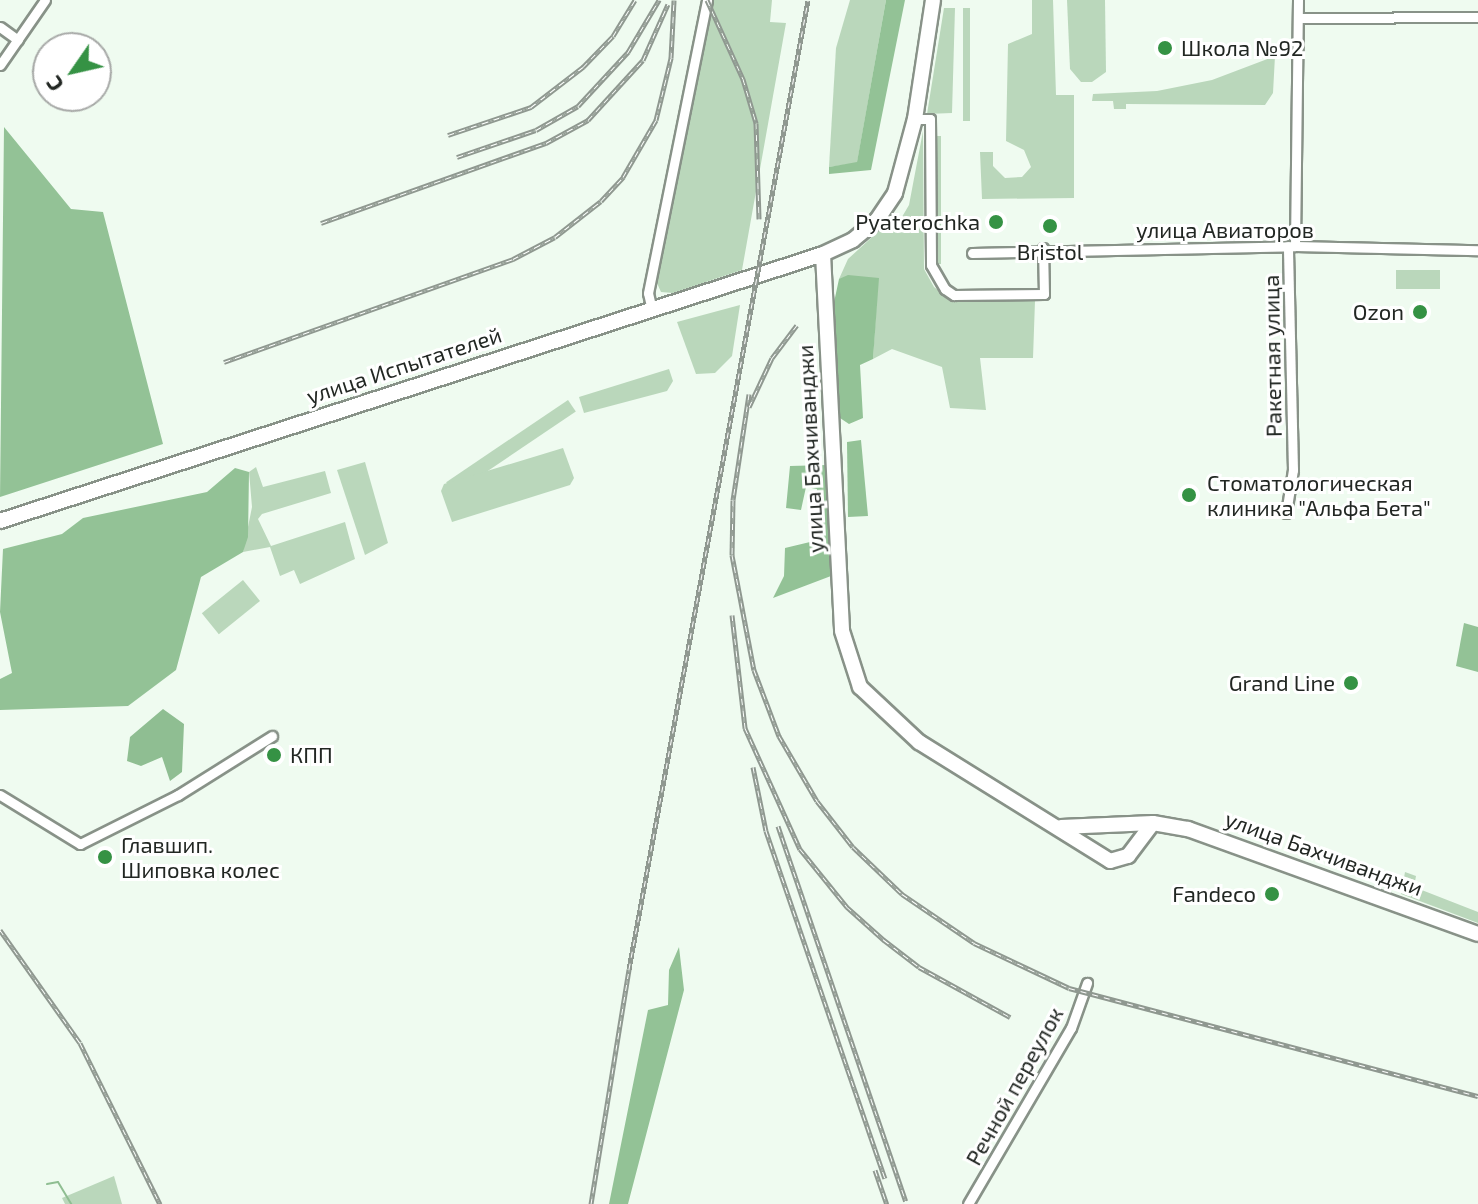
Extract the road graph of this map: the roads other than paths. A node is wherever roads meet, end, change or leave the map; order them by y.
1 (45, 0) edge
2 (707, 0) edge
3 (933, 0) edge
4 (1298, 0) edge
5 (1478, 17) edge
6 (1299, 18) junction
7 (0, 27) edge
8 (18, 40) junction
9 (0, 65) edge
10 (915, 119) junction
11 (1292, 246) junction
12 (1043, 248) junction
13 (1478, 250) edge
14 (972, 253) dead end
15 (823, 254) junction
16 (651, 306) junction
17 (1286, 513) dead end
18 (0, 521) edge
19 (272, 736) dead end
20 (0, 795) edge
21 (1153, 823) junction
22 (1116, 826) junction
23 (1060, 827) junction
24 (1136, 841) junction
25 (1098, 853) junction
26 (1478, 934) edge
27 (1087, 983) dead end
28 (968, 1204) edge

1 - 8 street
2 - 16 street
3 - 10 main road
4 - 6 street, Ракетная улица
5 - 6 street
6 - 11 street, Ракетная улица
7 - 8 street
8 - 9 street
10 - 12 street
10 - 15 main road
11 - 12 street, улица Авиаторов
11 - 13 street, улица Авиаторов
11 - 17 street, Ракетная улица
12 - 14 street, улица Авиаторов
15 - 16 main road, улица Испытателей
15 - 23 main road, улица Бахчиванджи
16 - 18 main road, улица Испытателей
19 - 20 street
21 - 22 main road, улица Бахчиванджи
21 - 24 main road
21 - 26 main road, улица Бахчиванджи
22 - 23 main road, улица Бахчиванджи
22 - 24 main road
22 - 25 main road
23 - 25 main road, улица Бахчиванджи
24 - 25 main road
27 - 28 street, Речной переулок

